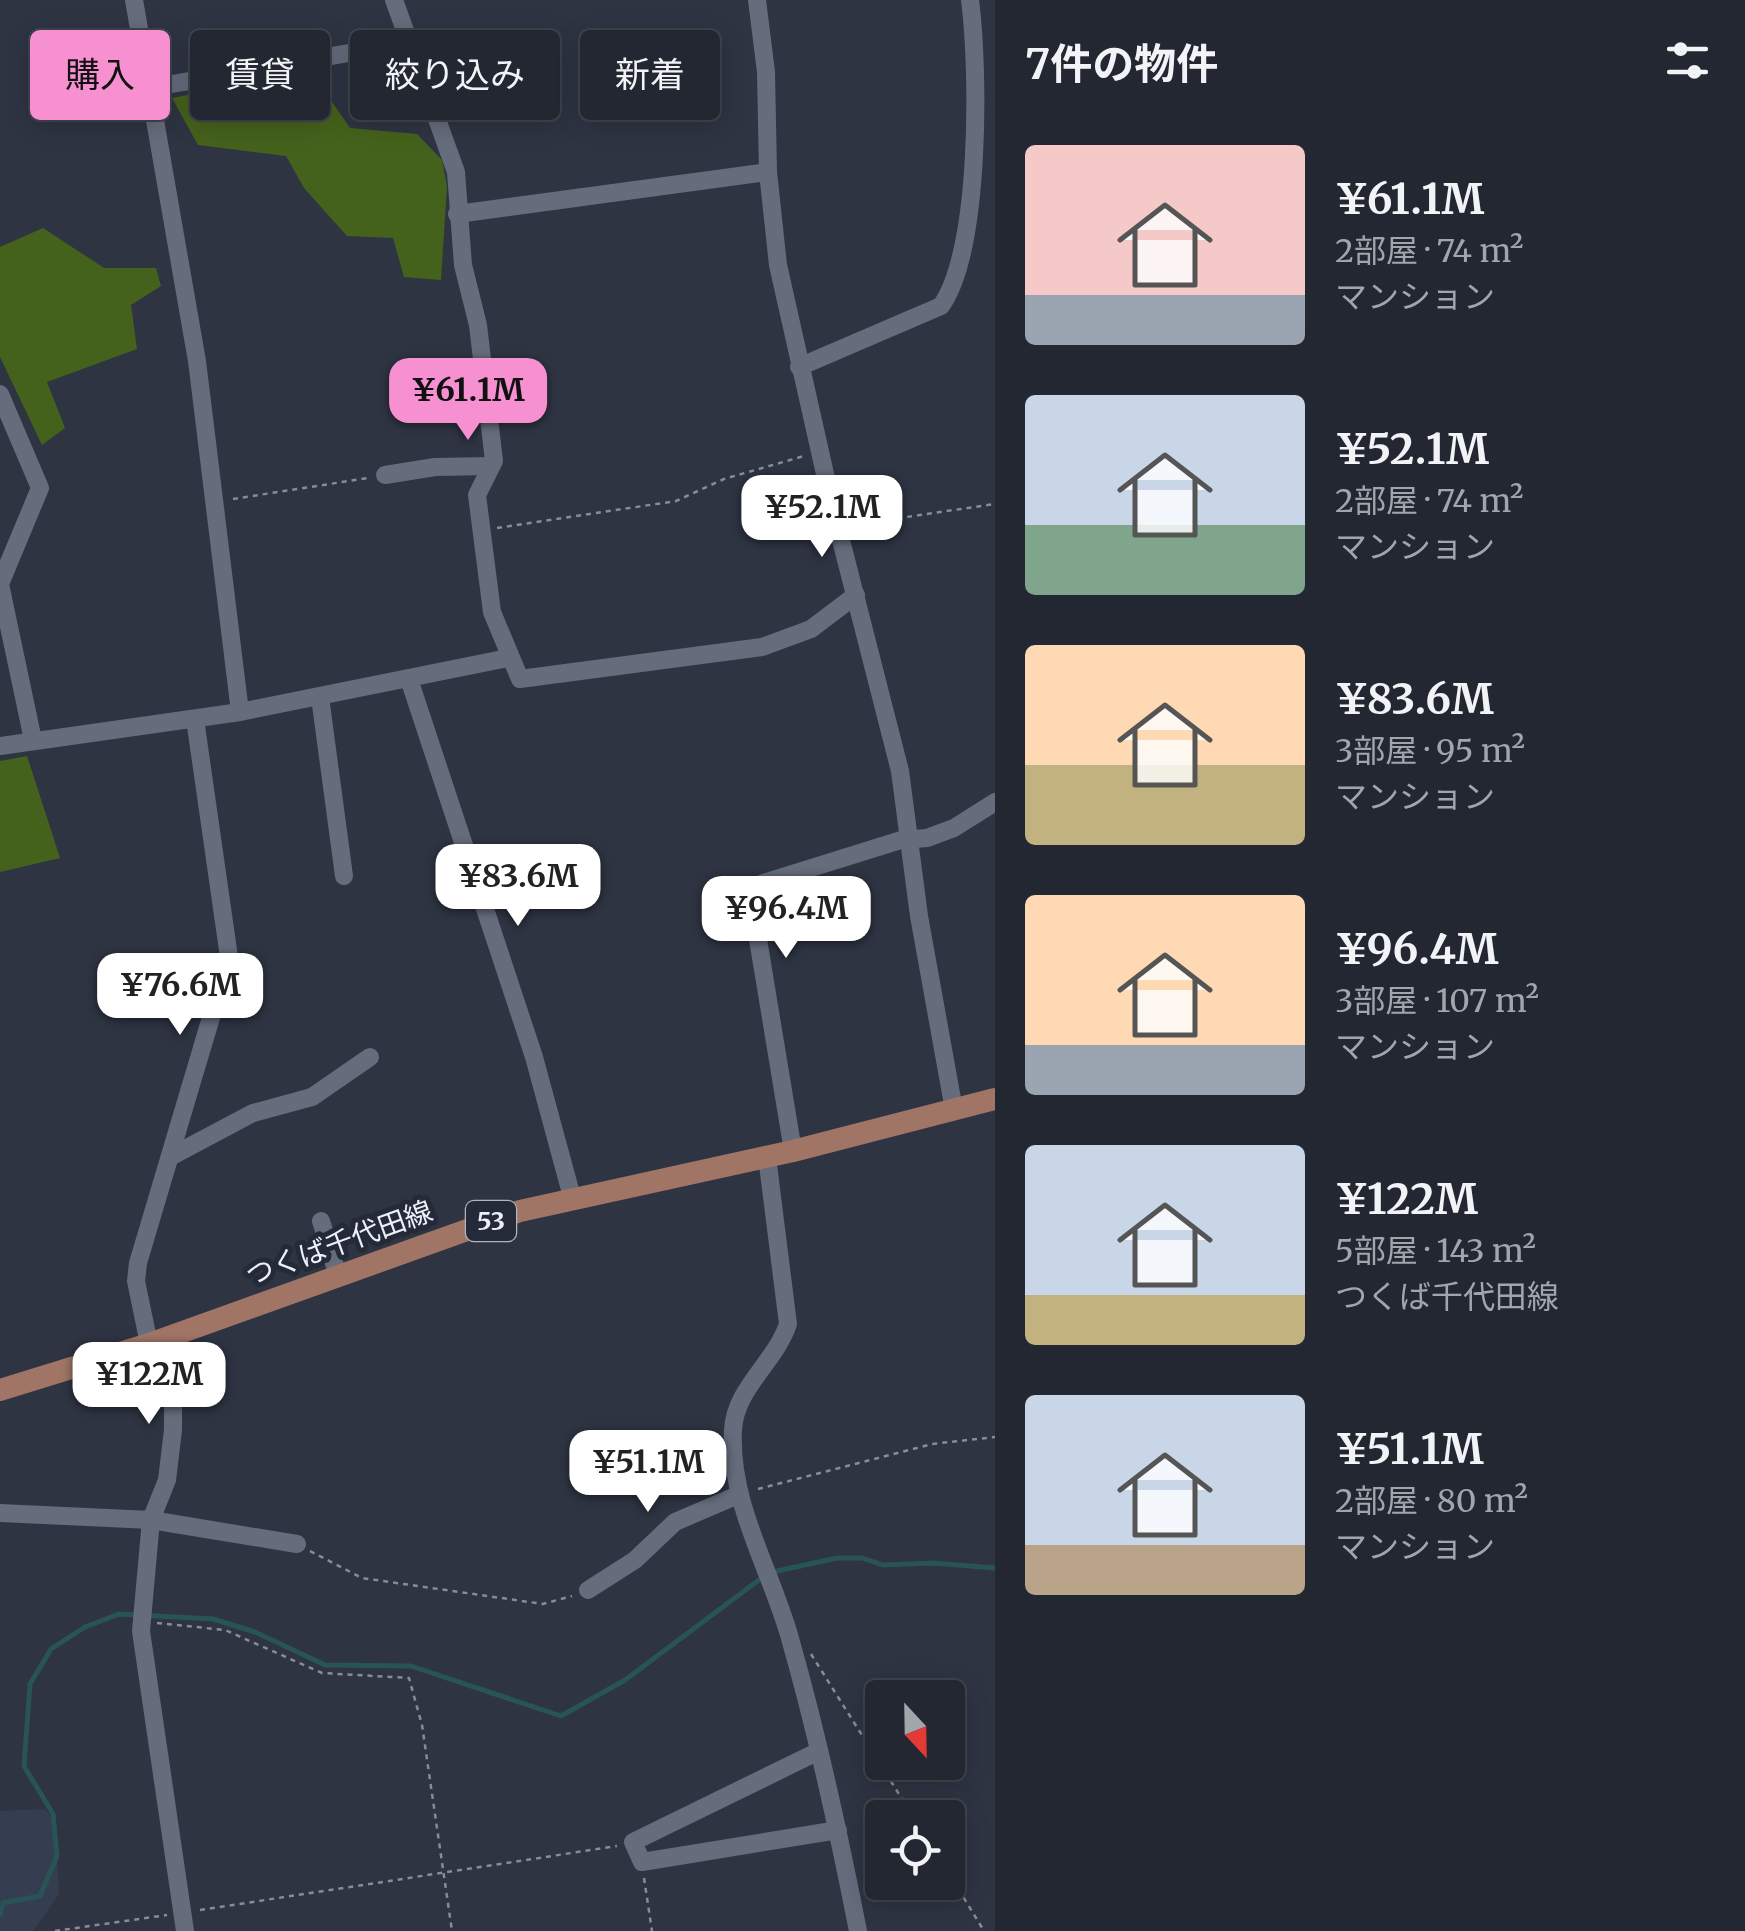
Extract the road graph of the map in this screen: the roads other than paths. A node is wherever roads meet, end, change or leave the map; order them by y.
1 (134, 0) edge
2 (394, 0) edge
3 (757, 0) edge
4 (970, 0) edge
5 (139, 30) edge
6 (402, 30) edge
7 (350, 53) edge
8 (170, 84) edge
9 (156, 120) edge
10 (436, 120) edge
11 (768, 172) junction
12 (457, 214) junction
13 (799, 367) junction
14 (0, 394) edge
15 (490, 466) junction
16 (385, 475) road end
17 (856, 595) junction
18 (508, 658) junction
19 (410, 679) junction
20 (320, 697) junction
21 (240, 712) junction
22 (195, 719) junction
23 (33, 740) junction
24 (0, 746) edge
25 (995, 802) edge
26 (908, 841) junction
27 (344, 876) dead end
28 (370, 1057) dead end
29 (995, 1099) edge
30 (954, 1110) junction
31 (793, 1151) junction
32 (170, 1157) junction
33 (767, 1157) junction
34 (572, 1196) junction
35 (320, 1221) dead end
36 (338, 1276) junction
37 (172, 1336) junction
38 (149, 1344) junction
39 (0, 1390) edge
40 (738, 1494) junction
41 (0, 1513) edge
42 (151, 1520) junction
43 (298, 1544) road end
44 (588, 1590) road end
45 (819, 1751) junction
46 (838, 1830) junction
47 (183, 1922) edge
48 (858, 1931) edge

1 - 5 street
2 - 6 street
3 - 11 street
4 - 13 street
7 - 8 street
9 - 21 street
10 - 12 street
11 - 12 street
11 - 13 street
12 - 15 street
13 - 17 street
14 - 23 street
15 - 16 street
15 - 18 street
17 - 18 street
17 - 26 street
18 - 19 street
19 - 20 street
19 - 34 street
20 - 21 street
20 - 27 street
21 - 22 street
22 - 23 street
22 - 32 street
23 - 24 street
25 - 26 street
26 - 30 street
26 - 31 street
28 - 32 street
29 - 30 main road, つくば千代田線 / 53
30 - 31 main road, つくば千代田線 / 53
31 - 33 main road, つくば千代田線 / 53
32 - 38 street
33 - 34 main road, つくば千代田線 / 53
33 - 40 street
34 - 36 main road, つくば千代田線 / 53
35 - 36 street
36 - 37 main road, つくば千代田線 / 53
37 - 38 main road, つくば千代田線 / 53
37 - 42 street
38 - 39 main road, つくば千代田線 / 53
40 - 44 street
40 - 45 street
41 - 42 street
42 - 43 street
42 - 47 street
45 - 46 street
45 - 46 street
46 - 48 street

